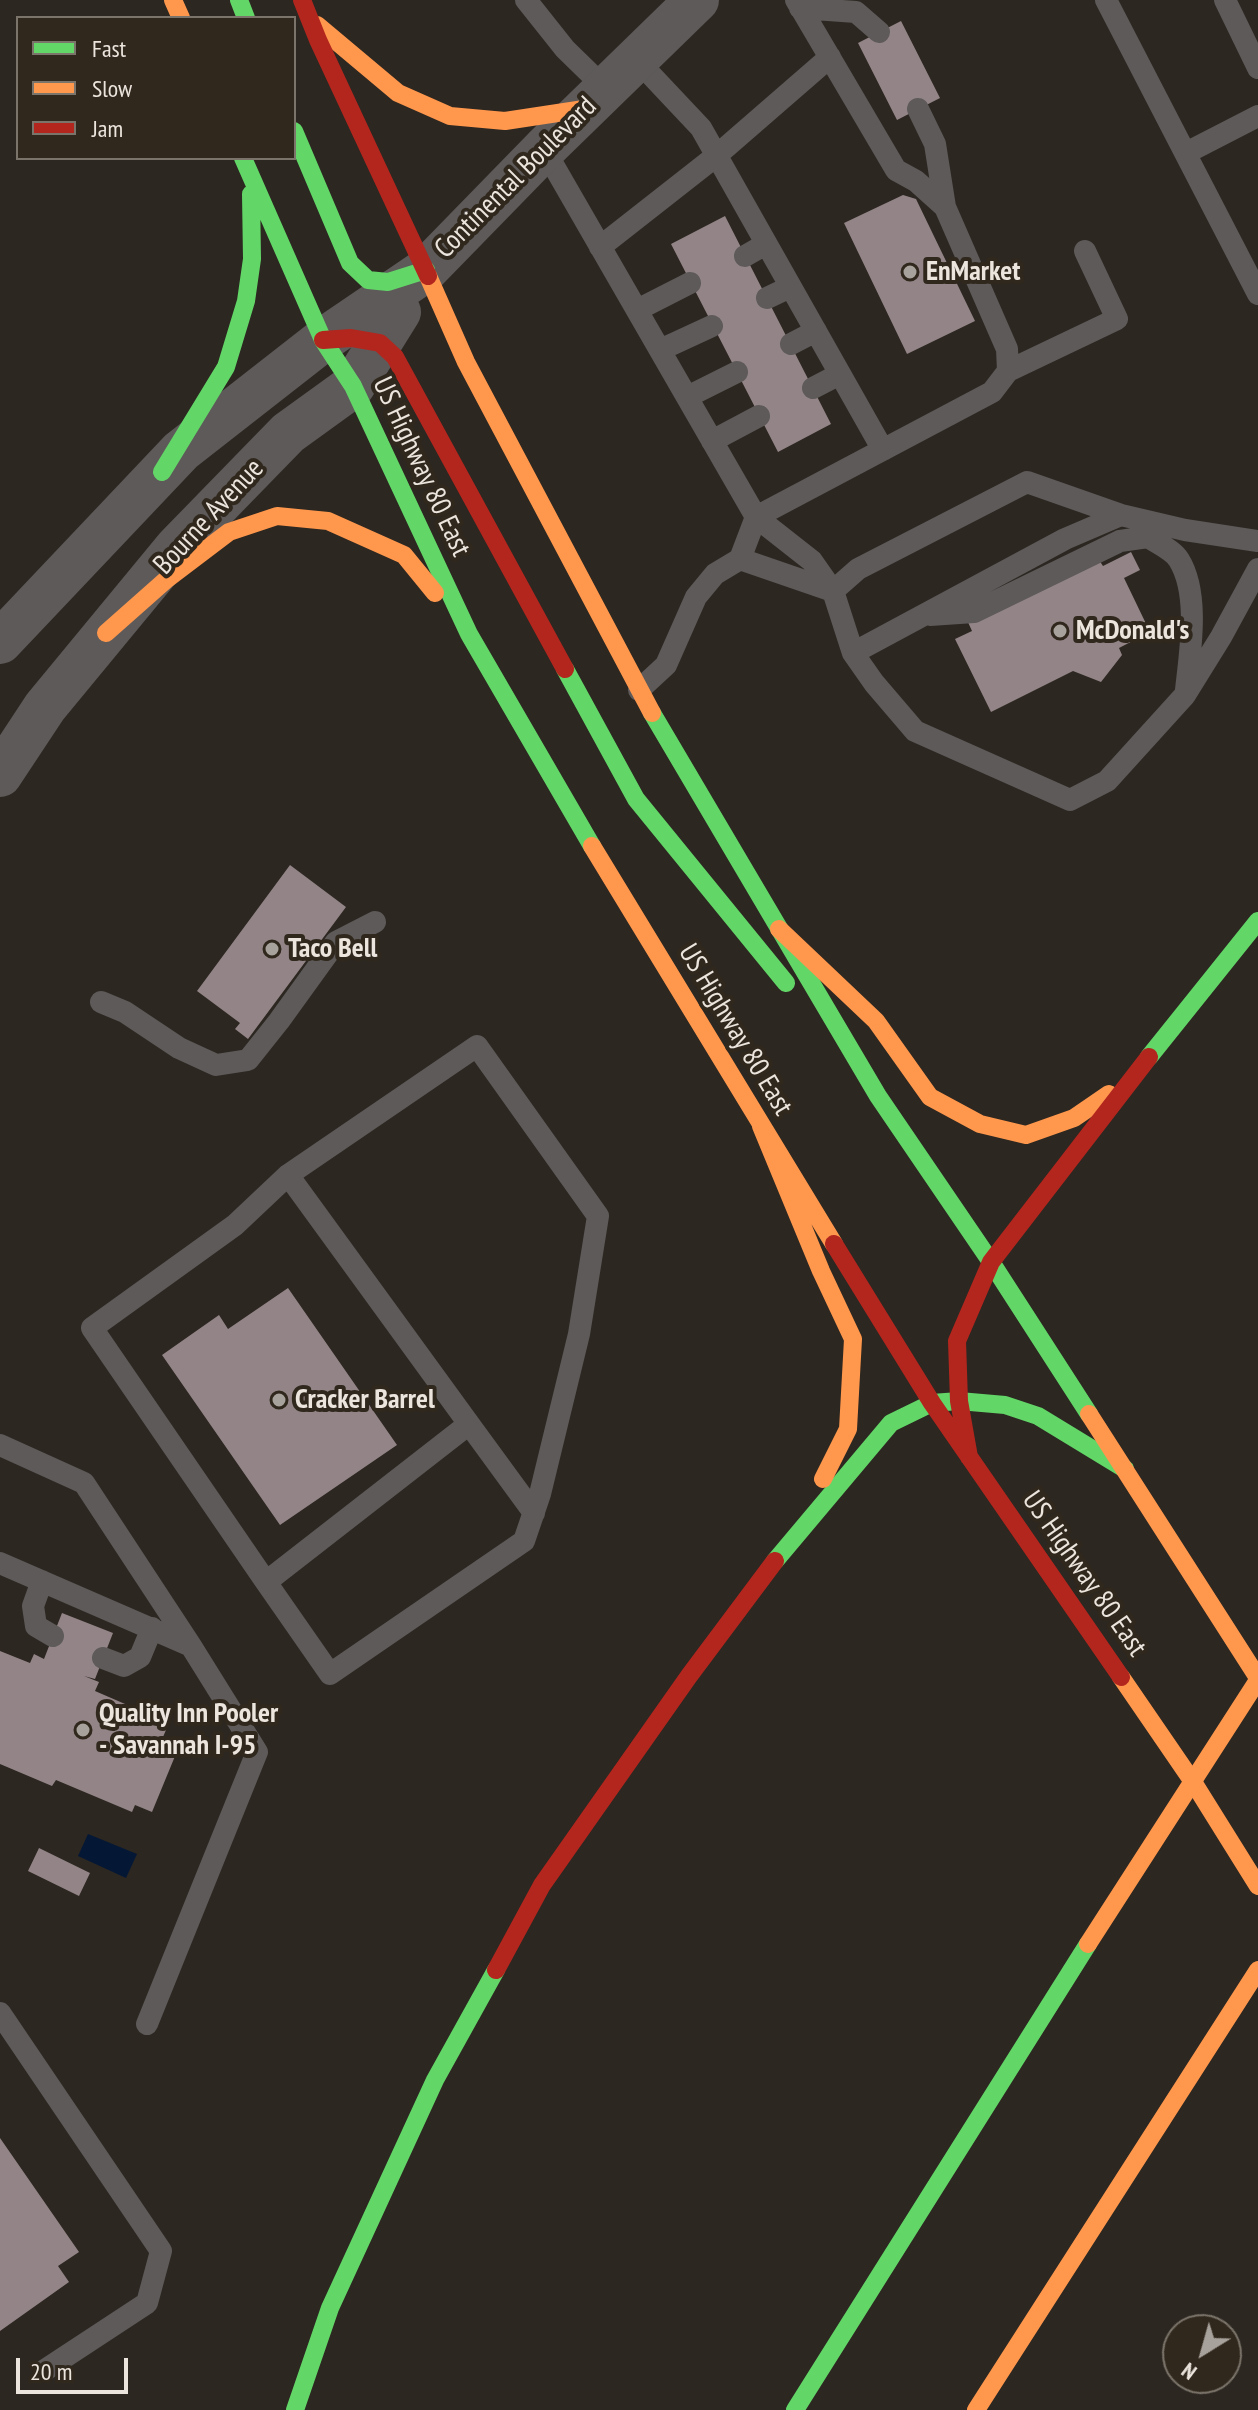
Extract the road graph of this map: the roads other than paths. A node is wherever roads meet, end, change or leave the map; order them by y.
1 (697, 0) edge
2 (1106, 0) edge
3 (1225, 0) edge
4 (529, 1) edge
5 (798, 4) edge
6 (306, 9) edge
7 (879, 32) dead end
8 (830, 57) junction
9 (1258, 68) edge
10 (609, 86) junction
11 (918, 109) dead end
12 (1258, 116) edge
13 (296, 136) edge
14 (544, 149) junction
15 (1186, 153) junction
16 (716, 156) junction
17 (244, 160) edge
18 (251, 176) junction
19 (945, 207) junction
20 (766, 244) junction
21 (600, 247) junction
22 (1085, 251) dead end
23 (745, 256) dead end
24 (426, 270) junction
25 (690, 283) dead end
26 (790, 287) junction
27 (1258, 294) edge
28 (767, 298) dead end
29 (637, 310) junction
30 (712, 326) dead end
31 (816, 331) junction
32 (323, 340) junction
33 (380, 343) junction
34 (791, 344) dead end
35 (660, 350) junction
36 (1008, 371) junction
37 (737, 372) dead end
38 (840, 374) junction
39 (353, 386) junction
40 (813, 388) dead end
41 (687, 397) junction
42 (759, 416) dead end
43 (712, 441) junction
44 (883, 450) junction
45 (162, 472) junction
46 (1121, 515) junction
47 (756, 517) junction
48 (1258, 541) edge
49 (740, 559) junction
50 (1258, 569) edge
51 (833, 591) junction
52 (923, 616) junction
53 (106, 633) junction
54 (469, 634) junction
55 (0, 642) edge
56 (853, 653) junction
57 (639, 690) junction
58 (1185, 695) junction
59 (0, 775) edge
60 (1258, 921) edge
61 (375, 922) dead end
62 (779, 929) junction
63 (101, 1002) dead end
64 (1134, 1076) junction
65 (878, 1096) junction
66 (761, 1126) junction
67 (288, 1175) junction
68 (991, 1262) junction
69 (959, 1401) junction
70 (932, 1403) junction
71 (469, 1424) junction
72 (0, 1445) edge
73 (969, 1457) junction
74 (1125, 1469) junction
75 (534, 1513) junction
76 (793, 1538) junction
77 (0, 1563) edge
78 (42, 1581) junction
79 (266, 1582) junction
80 (152, 1628) junction
81 (53, 1636) dead end
82 (191, 1646) junction
83 (103, 1658) dead end
84 (1258, 1679) edge
85 (1258, 1886) edge
86 (1258, 1970) edge
87 (0, 2013) edge
88 (147, 2024) dead end
89 (45, 2370) dead end
90 (295, 2410) edge
91 (795, 2410) edge
92 (976, 2410) edge

1 - 10 street, Continental Boulevard
2 - 15 lane
3 - 9 lane
4 - 10 lane
5 - 7 lane
5 - 8 lane
6 - 10 main road
6 - 24 main road
8 - 16 lane
8 - 19 lane
10 - 14 street, Continental Boulevard
10 - 16 lane
11 - 19 lane
12 - 15 lane
13 - 24 main road
14 - 21 lane
14 - 24 street, Continental Boulevard
15 - 27 lane
16 - 20 lane
16 - 21 lane
17 - 18 main road, US Highway 80 East
18 - 32 main road, US Highway 80 East
18 - 45 main road
19 - 36 lane
20 - 23 lane
20 - 26 lane
21 - 29 lane
22 - 36 lane
24 - 32 street, Continental Boulevard
24 - 33 street, Bourne Avenue
24 - 57 main road
25 - 29 lane
26 - 28 lane
26 - 31 lane
29 - 35 lane
30 - 35 lane
31 - 34 lane
31 - 38 lane
32 - 33 main road
32 - 39 main road, US Highway 80 East
32 - 45 street, Bourne Avenue
33 - 39 street, Bourne Avenue
33 - 65 main road
35 - 41 lane
36 - 44 lane
37 - 41 lane
38 - 40 lane
38 - 44 lane
39 - 53 street, Bourne Avenue
39 - 54 main road, US Highway 80 East
41 - 43 lane
42 - 43 lane
43 - 47 lane
44 - 47 lane
45 - 55 street, Bourne Avenue
46 - 48 lane
46 - 51 lane
46 - 52 lane
47 - 49 lane
47 - 51 lane
49 - 51 lane
49 - 57 lane
50 - 58 lane
51 - 56 lane
52 - 56 lane
52 - 58 lane
53 - 54 main road
53 - 59 street, Bourne Avenue
54 - 66 main road, US Highway 80 East
56 - 58 lane
57 - 62 main road
60 - 64 main road
61 - 63 lane
62 - 64 main road
62 - 65 main road
64 - 68 main road
65 - 68 main road
66 - 70 main road, US Highway 80 East
66 - 76 main road
67 - 71 lane
67 - 75 lane
67 - 79 lane
68 - 69 main road
68 - 74 main road
69 - 70 main road
69 - 73 main road
69 - 74 main road
70 - 73 main road, US Highway 80 East
70 - 76 main road
71 - 75 lane
71 - 79 lane
72 - 82 lane
73 - 85 main road, US Highway 80 East
74 - 84 main road
75 - 79 lane
76 - 90 main road
77 - 78 lane
78 - 80 lane
78 - 81 lane
80 - 82 lane
80 - 83 lane
82 - 88 lane
84 - 91 main road, bridge
86 - 92 main road
87 - 89 lane

